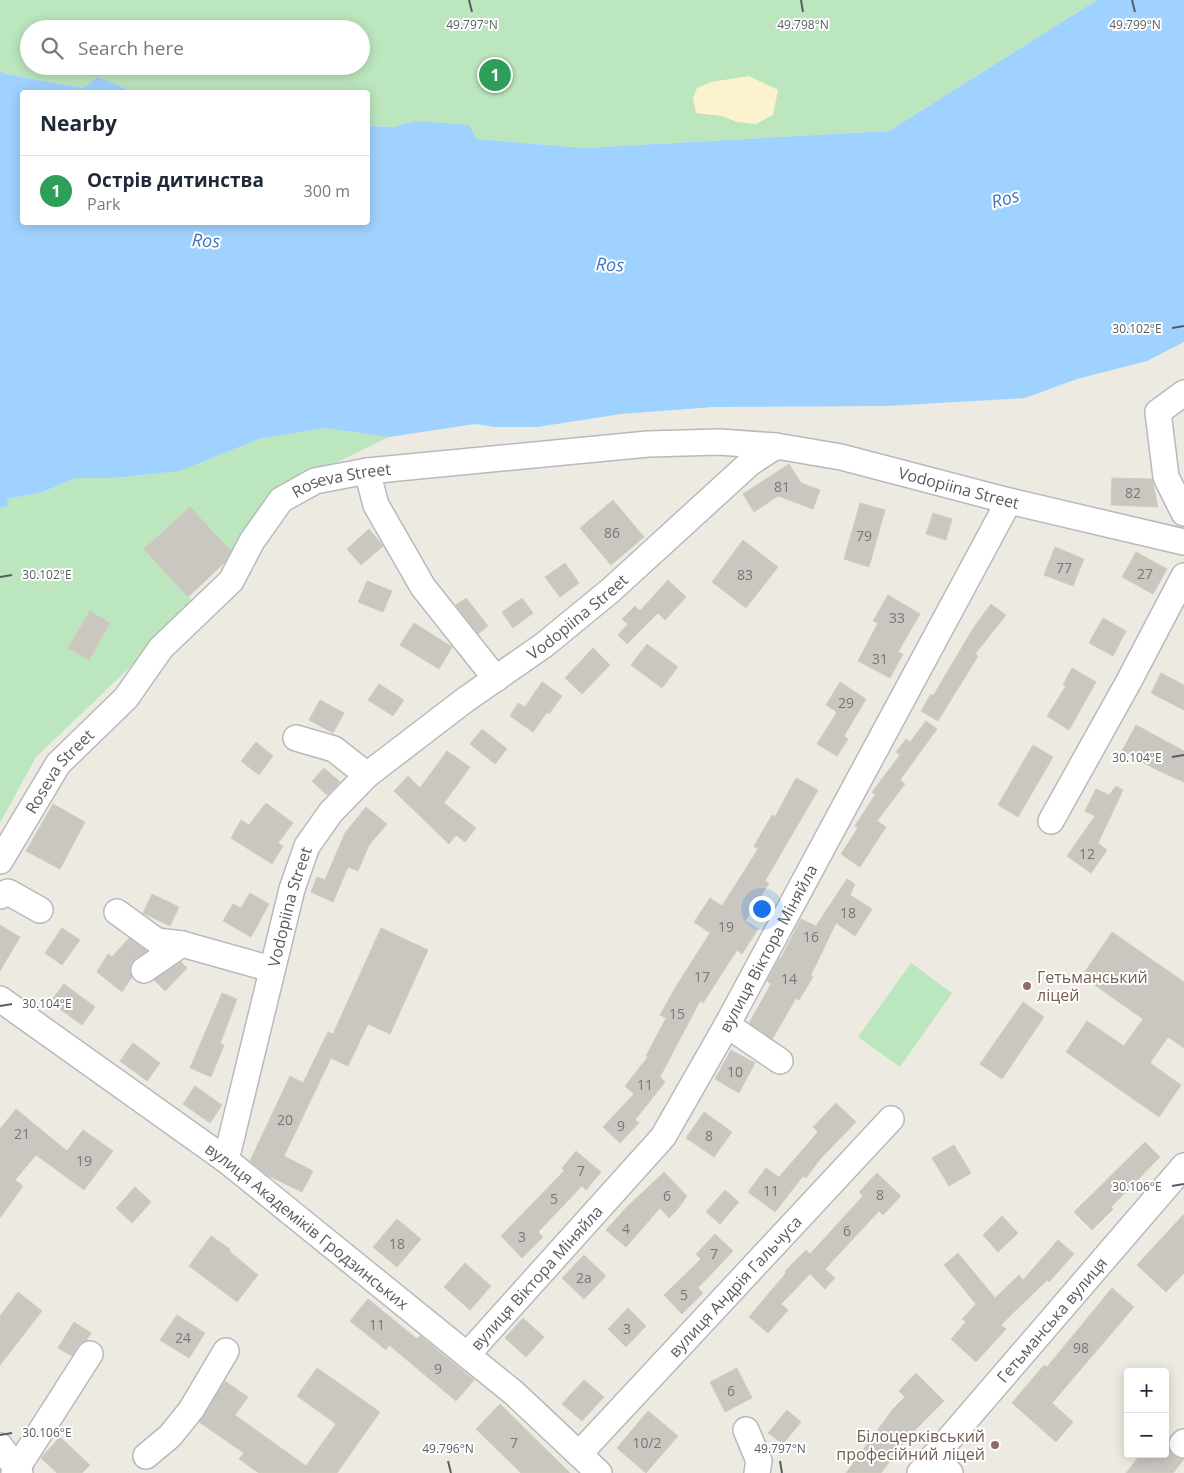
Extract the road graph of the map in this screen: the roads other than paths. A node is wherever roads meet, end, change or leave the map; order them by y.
1 (1184, 393) edge
2 (776, 446) junction
3 (367, 471) junction
4 (1009, 501) junction
5 (1184, 513) edge
6 (1184, 542) edge
7 (1184, 576) edge
8 (496, 679) junction
9 (296, 738) dead end
10 (367, 775) junction
11 (1051, 821) dead end
12 (0, 861) edge
13 (0, 896) edge
14 (40, 910) dead end
15 (117, 912) dead end
16 (182, 944) junction
17 (271, 969) junction
18 (144, 970) dead end
19 (0, 999) edge
20 (727, 1025) junction
21 (780, 1061) dead end
22 (890, 1119) dead end
23 (226, 1160) junction
24 (1184, 1166) edge
25 (226, 1351) dead end
26 (90, 1354) dead end
27 (467, 1355) junction
28 (746, 1430) dead end
29 (0, 1446) edge
30 (579, 1454) junction
31 (148, 1464) edge
32 (934, 1468) edge
33 (17, 1471) edge
34 (599, 1473) edge
35 (757, 1473) edge

1 - 5 street
2 - 3 street, Roseva Street
2 - 4 street, Vodopiina Street
2 - 8 street, Vodopiina Street
3 - 8 street
3 - 12 street, Roseva Street
4 - 6 street, Vodopiina Street
4 - 20 street, вулиця Віктора Міняйла
7 - 11 street
8 - 10 street, Vodopiina Street
9 - 10 street
10 - 17 street, Vodopiina Street
13 - 14 street
15 - 16 street
16 - 17 street
16 - 18 street
17 - 23 street, Vodopiina Street
19 - 23 street, вулиця Академіків Гродзинських
20 - 21 street
20 - 27 street, вулиця Віктора Міняйла
22 - 30 street, вулиця Андрія Гальчуса
23 - 27 street, вулиця Академіків Гродзинських
24 - 32 street, Гетьманська вулиця
25 - 31 street
26 - 33 street
27 - 30 street, вулиця Академіків Гродзинських
28 - 35 street
29 - 33 street
30 - 34 street, вулиця Академіків Гродзинських

